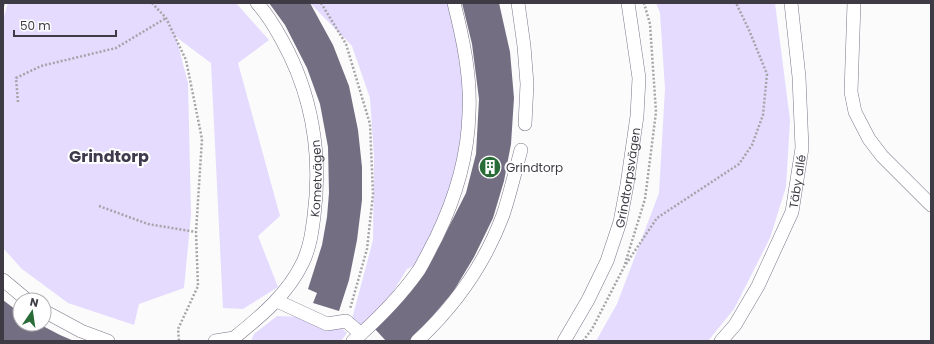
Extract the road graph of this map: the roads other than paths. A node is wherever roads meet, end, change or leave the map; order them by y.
1 (256, 3) edge
2 (454, 3) edge
3 (518, 3) edge
4 (628, 3) edge
5 (791, 3) edge
6 (854, 3) edge
7 (525, 124) dead end
8 (521, 150) dead end
9 (931, 205) edge
10 (3, 280) edge
11 (17, 292) edge
12 (277, 301) junction
13 (52, 316) edge
14 (357, 338) edge
15 (235, 339) edge
16 (108, 341) edge
17 (215, 341) edge
18 (417, 341) edge
19 (564, 341) edge
20 (722, 341) edge

1 - 12 street, Kometvägen
2 - 14 street
3 - 7 street
4 - 19 street, Grindtorpsvägen
5 - 20 street, Täby allé
6 - 9 street
8 - 18 street
10 - 11 street
12 - 14 street
12 - 15 street, Kometvägen
13 - 16 street
15 - 17 street, Kometvägen

